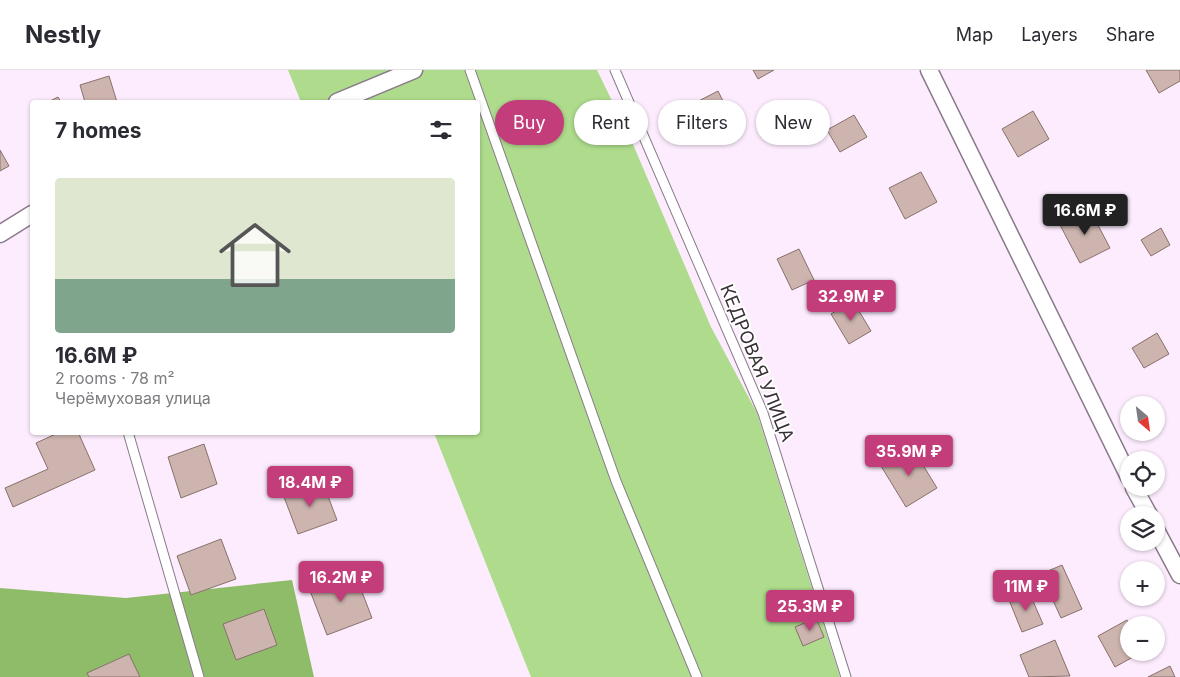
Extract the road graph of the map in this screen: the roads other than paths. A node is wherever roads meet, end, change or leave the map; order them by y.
1 (414, 70) edge
2 (470, 70) edge
3 (615, 70) edge
4 (929, 70) edge
5 (342, 100) edge
6 (30, 215) edge
7 (0, 234) edge
8 (129, 435) edge
9 (1120, 459) edge
10 (1165, 547) edge
11 (1180, 575) edge
12 (199, 677) edge
13 (697, 677) edge
14 (846, 677) edge

1 - 5 street
2 - 13 lane
3 - 14 lane, КЕДРОВАЯ УЛИЦА
4 - 9 street
6 - 7 street
8 - 12 lane
10 - 11 street

